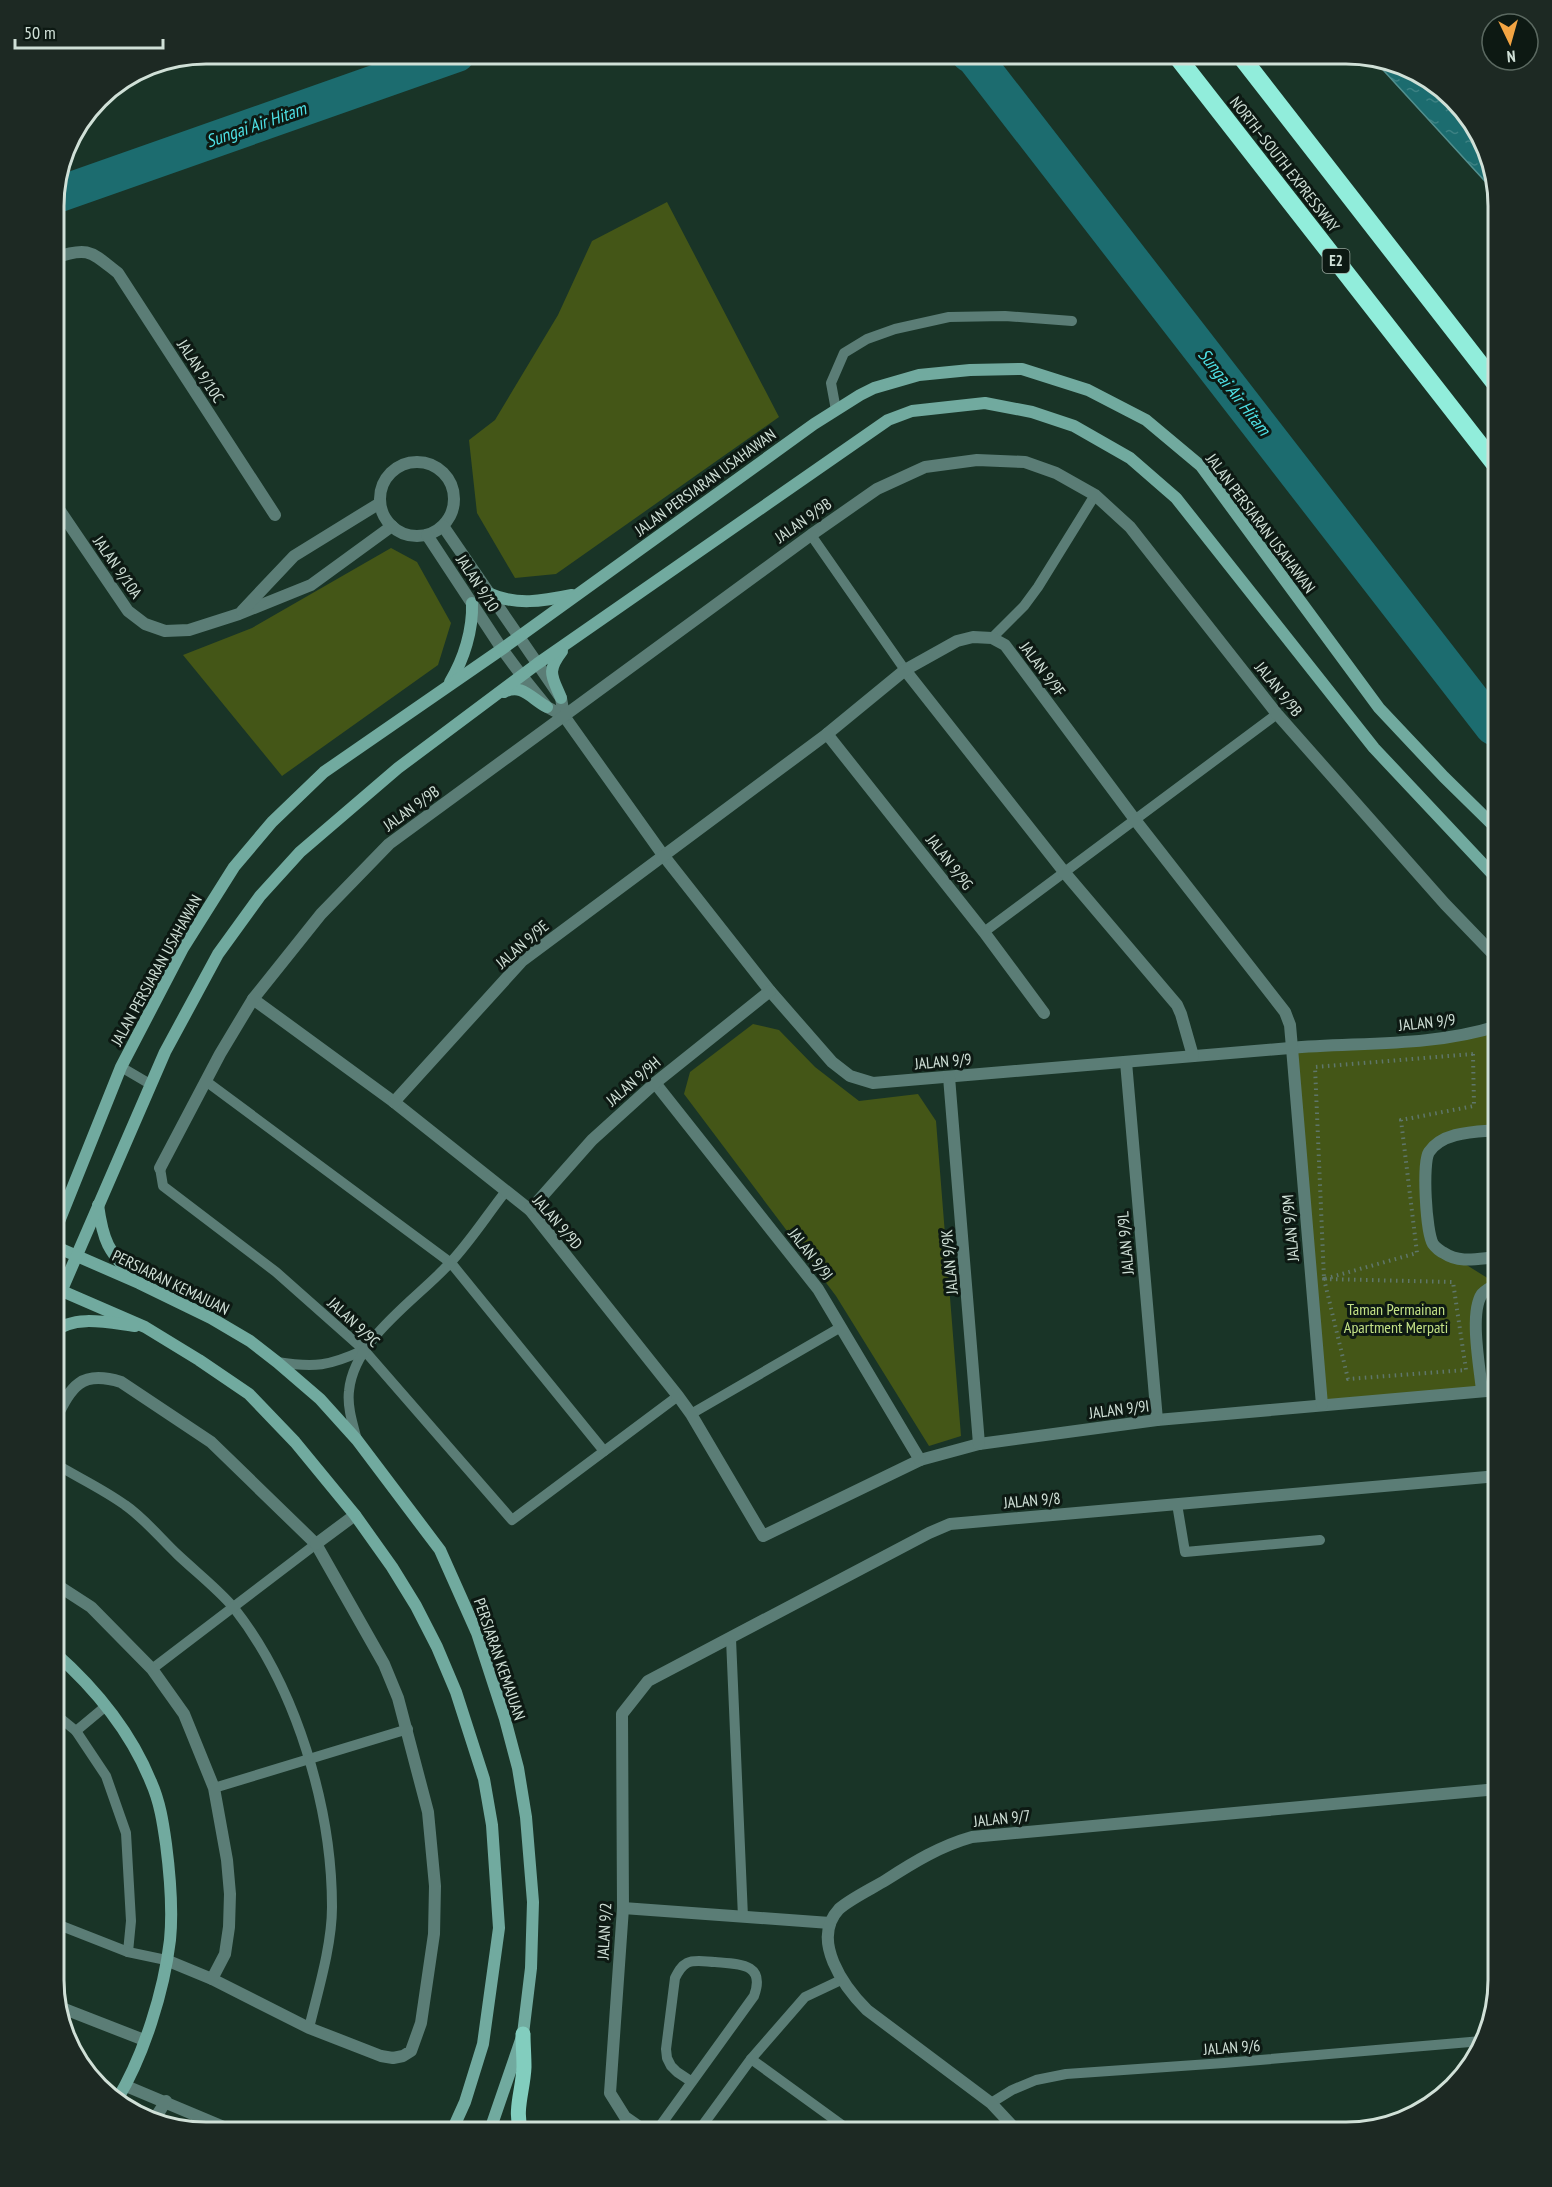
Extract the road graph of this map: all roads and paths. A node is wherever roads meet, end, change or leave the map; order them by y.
1 (1184, 65) edge
2 (1248, 65) edge
3 (65, 255) edge
4 (1072, 321) dead end
5 (1488, 374) edge
6 (836, 410) junction
7 (1488, 455) edge
8 (1095, 495) junction
9 (380, 503) junction
10 (275, 515) dead end
11 (65, 518) edge
12 (392, 526) junction
13 (443, 526) junction
14 (427, 535) junction
15 (810, 535) junction
16 (488, 593) junction
17 (578, 594) junction
18 (472, 603) junction
19 (239, 614) junction
20 (518, 637) junction
21 (992, 638) junction
22 (568, 642) junction
23 (502, 649) junction
24 (537, 664) junction
25 (906, 670) junction
26 (522, 676) junction
27 (448, 686) junction
28 (496, 695) junction
29 (561, 698) junction
30 (547, 707) junction
31 (1277, 714) junction
32 (564, 716) junction
33 (827, 734) junction
34 (1488, 820) edge
35 (1136, 821) junction
36 (663, 855) junction
37 (1488, 869) edge
38 (1065, 873) junction
39 (984, 932) junction
40 (1488, 949) edge
41 (770, 991) junction
42 (253, 999) junction
43 (1044, 1013) dead end
44 (1488, 1029) edge
45 (1292, 1048) junction
46 (1193, 1056) junction
47 (1126, 1062) junction
48 (121, 1067) junction
49 (949, 1077) junction
50 (207, 1082) junction
51 (655, 1083) junction
52 (150, 1084) junction
53 (394, 1102) junction
54 (1488, 1131) edge
55 (160, 1168) joint
56 (71, 1191) junction
57 (506, 1191) junction
58 (64, 1195) edge
59 (98, 1203) junction
60 (64, 1208) edge
61 (530, 1210) junction
62 (64, 1250) edge
63 (75, 1255) junction
64 (1488, 1258) edge
65 (451, 1263) junction
66 (64, 1275) edge
67 (1324, 1279) junction
68 (139, 1283) junction
69 (1488, 1290) edge
70 (64, 1292) edge
71 (64, 1326) edge
72 (145, 1327) junction
73 (841, 1328) junction
74 (364, 1350) junction
75 (277, 1362) junction
76 (1482, 1391) junction
77 (1488, 1391) edge
78 (678, 1396) junction
79 (64, 1402) edge
80 (1322, 1405) junction
81 (691, 1414) junction
82 (1157, 1420) junction
83 (357, 1440) junction
84 (979, 1444) junction
85 (604, 1451) junction
86 (921, 1460) junction
87 (64, 1469) edge
88 (1488, 1477) edge
89 (1177, 1504) junction
90 (354, 1515) junction
91 (763, 1536) joint
92 (1320, 1540) dead end
93 (316, 1544) junction
94 (64, 1590) edge
95 (233, 1607) junction
96 (731, 1639) junction
97 (64, 1661) edge
98 (152, 1669) junction
99 (106, 1706) junction
100 (622, 1714) joint
101 (64, 1721) edge
102 (408, 1729) junction
103 (76, 1731) junction
104 (310, 1760) junction
105 (214, 1788) junction
106 (1488, 1790) edge
107 (623, 1908) junction
108 (743, 1917) junction
109 (830, 1923) junction
110 (64, 1927) edge
111 (128, 1952) junction
112 (166, 1960) junction
113 (212, 1979) junction
114 (841, 1980) junction
115 (68, 2010) edge
116 (309, 2028) junction
117 (523, 2034) junction
118 (144, 2040) junction
119 (1473, 2043) edge
120 (751, 2060) junction
121 (692, 2082) junction
122 (126, 2086) junction
123 (121, 2094) edge
124 (166, 2101) junction
125 (991, 2103) junction
126 (158, 2114) edge
127 (213, 2122) edge
128 (456, 2122) edge
129 (493, 2122) edge
130 (518, 2122) edge
131 (632, 2122) edge
132 (663, 2122) edge
133 (705, 2122) edge
134 (838, 2122) edge
135 (1009, 2122) edge

1 - 7 highway, NORTH–SOUTH EXPRESSWAY / E2
2 - 5 highway, NORTH–SOUTH EXPRESSWAY
3 - 10 street, JALAN 9/10C
4 - 6 lane
6 - 17 street, JALAN PERSIARAN USAHAWAN
6 - 34 street, JALAN PERSIARAN USAHAWAN
8 - 15 street, JALAN 9/9B
8 - 21 lane
8 - 31 street, JALAN 9/9B
9 - 12 street
9 - 13 street
9 - 19 street, JALAN 9/10A
11 - 19 street, JALAN 9/10A
12 - 14 street
12 - 19 street, JALAN 9/10A
13 - 14 street
13 - 16 street, JALAN 9/10
14 - 18 street, JALAN 9/10
15 - 25 lane
15 - 32 street, JALAN 9/9B
16 - 17 street
16 - 20 street, JALAN 9/10
17 - 20 street, JALAN PERSIARAN USAHAWAN
18 - 23 street, JALAN 9/10
18 - 27 street
20 - 23 street, JALAN PERSIARAN USAHAWAN
20 - 24 street, JALAN 9/10
21 - 25 street
21 - 35 street, JALAN 9/9F
22 - 24 street
22 - 29 street
22 - 37 street
23 - 26 street, JALAN 9/10
23 - 27 street, JALAN PERSIARAN USAHAWAN
24 - 26 street
24 - 29 street, JALAN 9/9
25 - 33 street
25 - 38 street
26 - 28 street
26 - 30 street, JALAN 9/9
27 - 48 street, JALAN PERSIARAN USAHAWAN
28 - 30 street
28 - 52 street
29 - 32 street, JALAN 9/9
30 - 32 street, JALAN 9/9
31 - 35 lane
31 - 40 street, JALAN 9/9B
32 - 36 street, JALAN 9/9
32 - 42 street, JALAN 9/9B
33 - 36 street
33 - 39 street, JALAN 9/9G
35 - 38 lane
35 - 45 street, JALAN 9/9F
36 - 41 street, JALAN 9/9
36 - 53 street, JALAN 9/9E
38 - 39 lane
38 - 46 street
39 - 43 street, JALAN 9/9G
41 - 49 street, JALAN 9/9
41 - 51 street, JALAN 9/9H
42 - 50 street, JALAN 9/9B
42 - 53 street, JALAN 9/9D
44 - 45 street, JALAN 9/9
45 - 46 street, JALAN 9/9
45 - 80 street, JALAN 9/9M
46 - 47 street, JALAN 9/9
47 - 49 street, JALAN 9/9
47 - 82 street, JALAN 9/9L
48 - 52 lane
48 - 56 street, JALAN PERSIARAN USAHAWAN
49 - 84 street, JALAN 9/9K
50 - 55 street, JALAN 9/9B
50 - 65 lane
51 - 61 street, JALAN 9/9H
51 - 73 street, JALAN 9/9J
52 - 59 street
53 - 57 street, JALAN 9/9D
54 - 64 street
55 - 74 lane, JALAN 9/9C
56 - 58 street
56 - 60 street, JALAN PERSIARAN USAHAWAN
57 - 61 street, JALAN 9/9D
57 - 65 lane
59 - 63 street
59 - 68 street
61 - 78 street, JALAN 9/9D
62 - 63 street, PERSIARAN KEMAJUAN
63 - 66 street
63 - 68 street, PERSIARAN KEMAJUAN
65 - 74 lane
65 - 85 lane
67 - 67 path
67 - 67 path
68 - 75 street, PERSIARAN KEMAJUAN
69 - 76 street
70 - 72 street
71 - 72 street
72 - 90 street
73 - 81 lane
73 - 86 street, JALAN 9/9J
74 - 75 lane
74 - 83 lane
74 - 85 lane, JALAN 9/9C
75 - 83 street, PERSIARAN KEMAJUAN
76 - 77 street, JALAN 9/9I
76 - 80 street, JALAN 9/9I
78 - 81 street, JALAN 9/9D
78 - 85 lane
79 - 93 street
80 - 82 street, JALAN 9/9I
81 - 91 street, JALAN 9/9D
82 - 84 street, JALAN 9/9I
83 - 117 street, PERSIARAN KEMAJUAN
84 - 86 street, JALAN 9/9I
86 - 91 street, JALAN 9/9I
87 - 95 lane
88 - 89 street, JALAN 9/8
89 - 92 lane
89 - 96 street, JALAN 9/8
90 - 93 street
90 - 128 street
93 - 95 lane
93 - 102 street
94 - 98 street
95 - 98 lane
95 - 104 lane
96 - 100 street, JALAN 9/8
96 - 108 lane
97 - 99 street
98 - 105 street
99 - 103 lane
99 - 112 street
100 - 107 street, JALAN 9/2
101 - 103 lane
102 - 104 lane
102 - 116 street
103 - 111 lane
104 - 105 lane
104 - 116 lane
105 - 113 street
106 - 109 street, JALAN 9/7
107 - 108 street
107 - 131 street, JALAN 9/2
108 - 109 street
109 - 114 street
110 - 111 lane
111 - 112 lane
112 - 113 street
112 - 118 street
113 - 116 street
114 - 120 lane
114 - 125 street
115 - 118 street
117 - 129 street, PERSIARAN KEMAJUAN
117 - 130 main road
118 - 122 street
119 - 125 lane, JALAN 9/6
120 - 133 lane
120 - 134 lane
121 - 121 lane
121 - 132 lane
122 - 123 street
122 - 124 street
124 - 126 street
124 - 127 street
125 - 135 street

